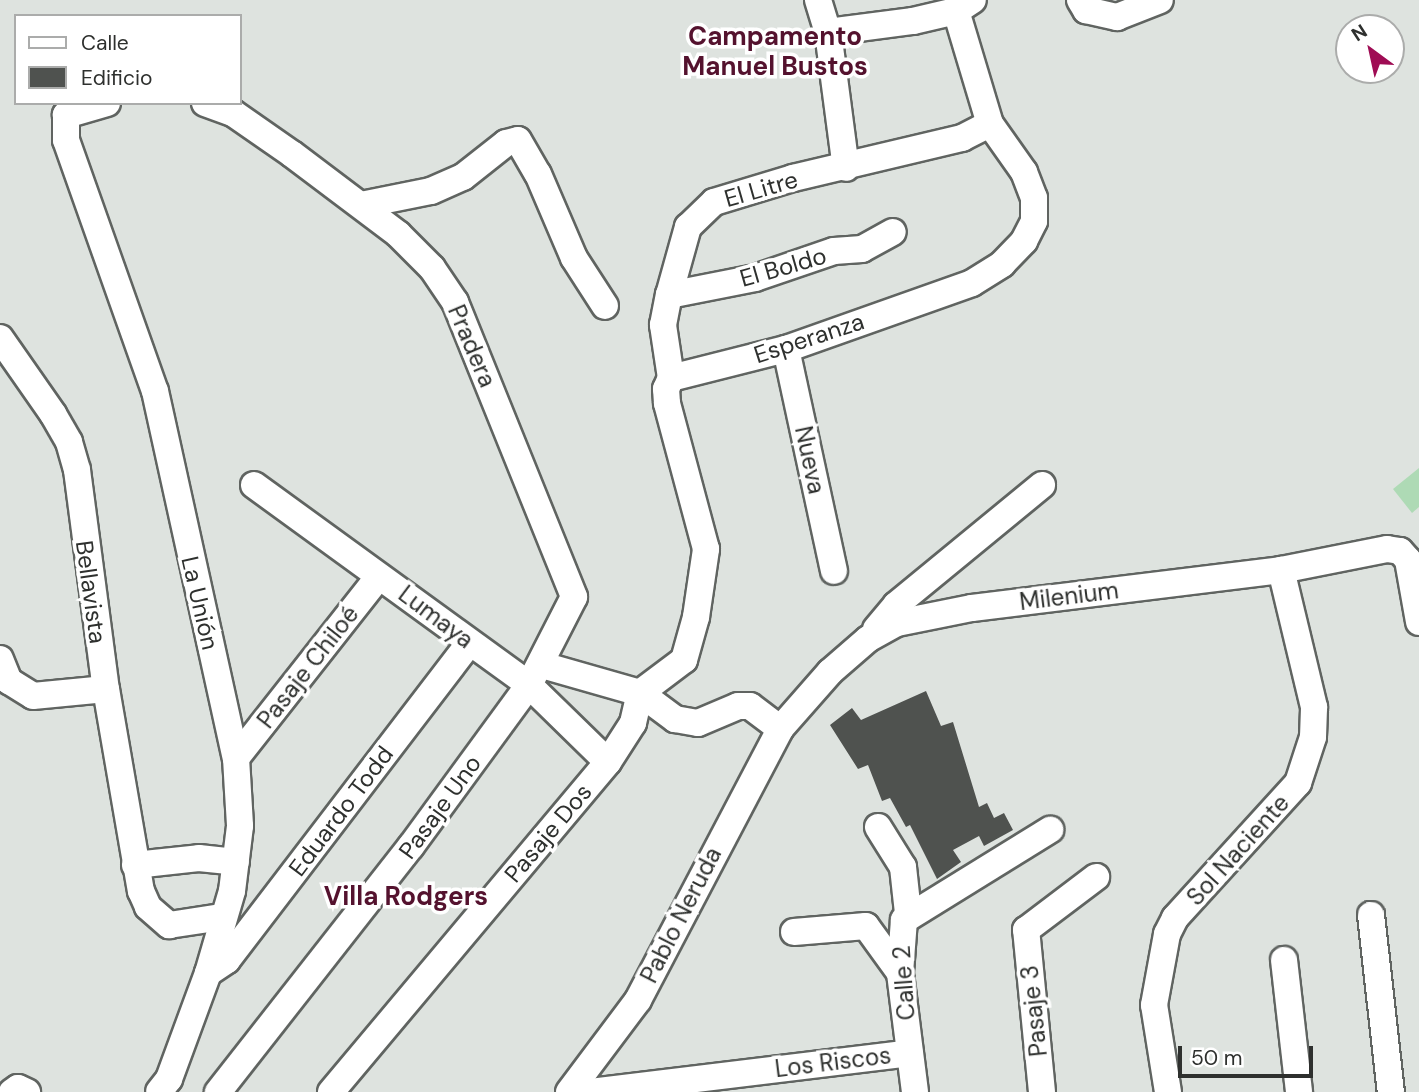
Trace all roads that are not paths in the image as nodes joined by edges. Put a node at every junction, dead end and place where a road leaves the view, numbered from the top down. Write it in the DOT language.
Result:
graph roads {
  1 [pos="818,0"];
  2 [pos="1080,0"];
  3 [pos="1160,0"];
  4 [pos="965,5"];
  5 [pos="828,33"];
  6 [pos="100,105"];
  7 [pos="211,105"];
  8 [pos="990,124"];
  9 [pos="846,168"];
  10 [pos="361,205"];
  11 [pos="893,232"];
  12 [pos="669,295"];
  13 [pos="605,306"];
  14 [pos="0,338"];
  15 [pos="786,349"];
  16 [pos="671,378"];
  17 [pos="254,485"];
  18 [pos="1042,485"];
  19 [pos="1281,570"];
  20 [pos="834,571"];
  21 [pos="380,576"];
  22 [pos="1419,622"];
  23 [pos="868,639"];
  24 [pos="469,643"];
  25 [pos="0,659"];
  26 [pos="536,675"];
  27 [pos="106,689"];
  28 [pos="640,693"];
  29 [pos="780,729"];
  30 [pos="236,758"];
  31 [pos="608,762"];
  32 [pos="878,827"];
  33 [pos="1050,830"];
  34 [pos="236,862"];
  35 [pos="135,865"];
  36 [pos="1097,877"];
  37 [pos="908,913"];
  38 [pos="1371,915"];
  39 [pos="222,917"];
  40 [pos="794,932"];
  41 [pos="1284,960"];
  42 [pos="208,973"];
  43 [pos="900,973"];
  44 [pos="910,1053"];
  45 [pos="159,1092"];
  46 [pos="218,1092"];
  47 [pos="331,1092"];
  48 [pos="569,1092"];
  49 [pos="589,1092"];
  50 [pos="915,1092"];
  51 [pos="1041,1092"];
  52 [pos="1168,1092"];
  53 [pos="1299,1092"];
  54 [pos="1391,1092"];
  1 -- 5 [label="street"];
  2 -- 3 [label="street"];
  4 -- 5 [label="street"];
  4 -- 8 [label="street, Esperanza"];
  5 -- 9 [label="street"];
  6 -- 30 [label="street, La Unión"];
  7 -- 10 [label="street, Pradera"];
  8 -- 9 [label="street, El Litre"];
  8 -- 15 [label="street, Esperanza"];
  9 -- 12 [label="street, El Litre"];
  10 -- 13 [label="street"];
  10 -- 26 [label="street, Pradera"];
  11 -- 12 [label="street, El Boldo"];
  12 -- 16 [label="street, El Litre"];
  14 -- 27 [label="street, Bellavista"];
  15 -- 16 [label="street, Esperanza"];
  15 -- 20 [label="street, Nueva"];
  16 -- 28 [label="street"];
  17 -- 21 [label="street, Lumaya"];
  18 -- 23 [label="street"];
  19 -- 22 [label="street, Milenium"];
  19 -- 23 [label="street, Milenium"];
  19 -- 52 [label="street, Sol Naciente"];
  21 -- 24 [label="street, Lumaya"];
  21 -- 30 [label="street, Pasaje Chiloé"];
  23 -- 29 [label="street, Milenium"];
  24 -- 26 [label="street, Lumaya"];
  24 -- 42 [label="street, Eduardo Todd"];
  25 -- 27 [label="street"];
  26 -- 28 [label="street"];
  26 -- 31 [label="street, Lumaya"];
  26 -- 46 [label="street, Pasaje Uno"];
  27 -- 35 [label="street, Bellavista"];
  28 -- 29 [label="street"];
  28 -- 31 [label="street, Pasaje Dos"];
  29 -- 48 [label="street, Pablo Neruda"];
  30 -- 34 [label="street, La Unión"];
  31 -- 47 [label="street, Pasaje Dos"];
  32 -- 37 [label="street"];
  33 -- 37 [label="street, Calle 2"];
  34 -- 35 [label="street"];
  34 -- 39 [label="street, La Unión"];
  35 -- 39 [label="street, Bellavista"];
  36 -- 51 [label="street, Pasaje 3"];
  37 -- 43 [label="street, Calle 2"];
  38 -- 54 [label="street"];
  39 -- 42 [label="street, La Unión"];
  40 -- 43 [label="street"];
  41 -- 53 [label="street"];
  42 -- 45 [label="street, La Unión"];
  43 -- 44 [label="street, Calle 2"];
  44 -- 49 [label="street, Los Riscos"];
  44 -- 50 [label="street, Calle 2"];
}
